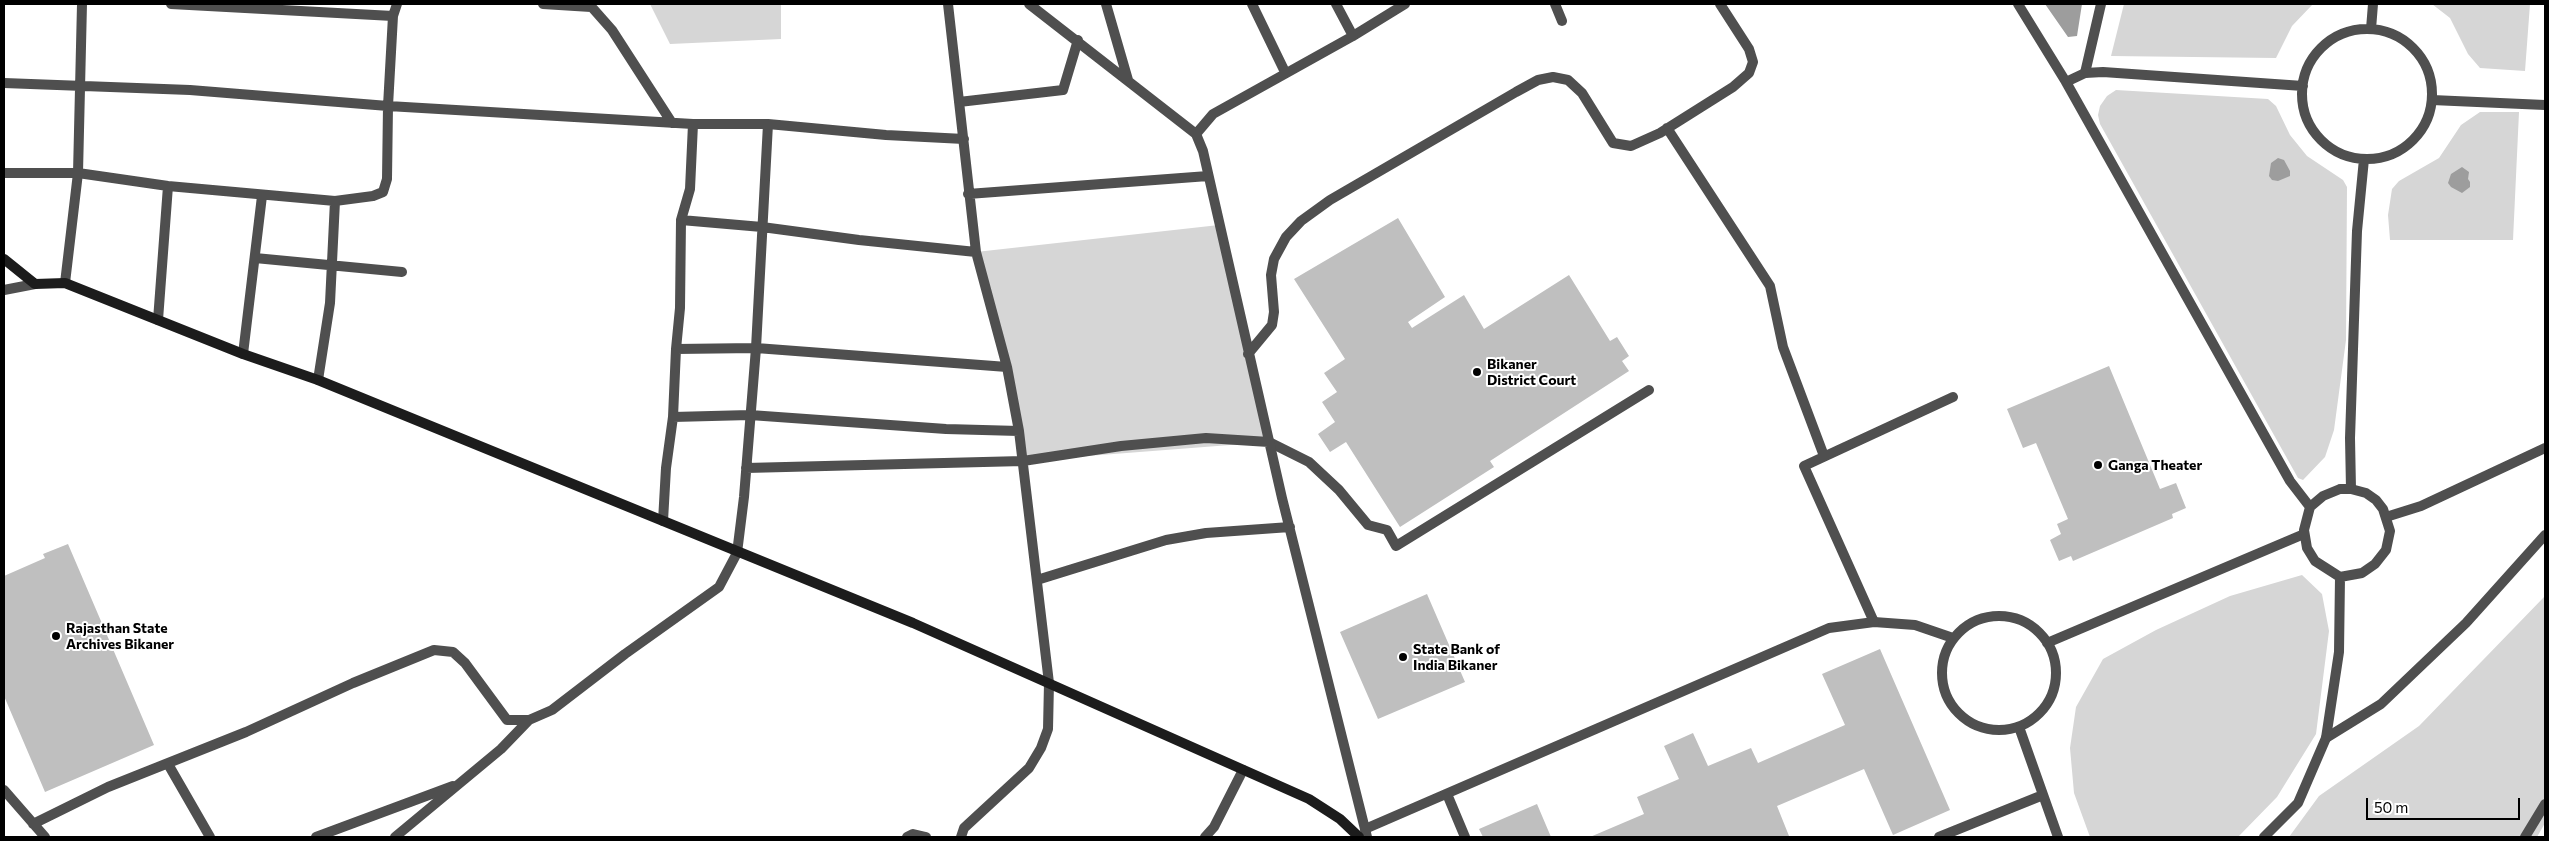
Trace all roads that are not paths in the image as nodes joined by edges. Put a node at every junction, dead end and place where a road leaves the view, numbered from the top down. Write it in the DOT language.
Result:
graph roads {
  1 [pos="82,4"];
  2 [pos="170,4"];
  3 [pos="397,4"];
  4 [pos="543,4"];
  5 [pos="948,4"];
  6 [pos="1029,4"];
  7 [pos="1106,4"];
  8 [pos="1252,4"];
  9 [pos="1336,4"];
  10 [pos="1405,4"];
  11 [pos="1555,4"];
  12 [pos="1720,4"];
  13 [pos="2018,4"];
  14 [pos="2101,4"];
  15 [pos="2373,4"];
  16 [pos="590,5"];
  17 [pos="393,16"];
  18 [pos="1562,21"];
  19 [pos="2372,29"];
  20 [pos="1353,36"];
  21 [pos="1078,40"];
  22 [pos="1285,72"];
  23 [pos="2085,73"];
  24 [pos="1128,80"];
  25 [pos="2066,82"];
  26 [pos="4,83"];
  27 [pos="80,86"];
  28 [pos="2303,86"];
  29 [pos="2432,100"];
  30 [pos="959,102"];
  31 [pos="2545,105"];
  32 [pos="388,106"];
  33 [pos="672,122"];
  34 [pos="693,124"];
  35 [pos="768,124"];
  36 [pos="1667,128"];
  37 [pos="1196,134"];
  38 [pos="964,139"];
  39 [pos="2364,159"];
  40 [pos="4,173"];
  41 [pos="78,173"];
  42 [pos="1208,176"];
  43 [pos="168,186"];
  44 [pos="968,194"];
  45 [pos="262,196"];
  46 [pos="335,201"];
  47 [pos="680,220"];
  48 [pos="762,226"];
  49 [pos="976,252"];
  50 [pos="255,258"];
  51 [pos="4,259"];
  52 [pos="332,265"];
  53 [pos="402,272"];
  54 [pos="66,283"];
  55 [pos="35,284"];
  56 [pos="4,290"];
  57 [pos="158,320"];
  58 [pos="756,348"];
  59 [pos="676,349"];
  60 [pos="243,354"];
  61 [pos="1248,354"];
  62 [pos="1007,367"];
  63 [pos="318,380"];
  64 [pos="1649,390"];
  65 [pos="1953,398"];
  66 [pos="750,415"];
  67 [pos="673,417"];
  68 [pos="1019,431"];
  69 [pos="1269,442"];
  70 [pos="2545,448"];
  71 [pos="1824,456"];
  72 [pos="1023,461"];
  73 [pos="746,468"];
  74 [pos="2351,489"];
  75 [pos="2310,507"];
  76 [pos="2386,517"];
  77 [pos="663,521"];
  78 [pos="1290,527"];
  79 [pos="2304,534"];
  80 [pos="2545,535"];
  81 [pos="737,553"];
  82 [pos="2340,577"];
  83 [pos="1037,580"];
  84 [pos="1874,622"];
  85 [pos="1953,638"];
  86 [pos="2047,642"];
  87 [pos="1049,683"];
  88 [pos="529,720"];
  89 [pos="2019,726"];
  90 [pos="2326,738"];
  91 [pos="168,764"];
  92 [pos="1243,770"];
  93 [pos="460,783"];
  94 [pos="4,790"];
  95 [pos="1446,794"];
  96 [pos="2043,795"];
  97 [pos="8,803"];
  98 [pos="2545,804"];
  99 [pos="33,824"];
  100 [pos="1363,834"];
  101 [pos="45,837"];
  102 [pos="210,837"];
  103 [pos="316,837"];
  104 [pos="395,837"];
  105 [pos="907,837"];
  106 [pos="926,837"];
  107 [pos="960,837"];
  108 [pos="1205,837"];
  109 [pos="1465,837"];
  110 [pos="1939,837"];
  111 [pos="2058,837"];
  112 [pos="2264,837"];
  113 [pos="2525,837"];
  1 -- 27 [label="street"];
  2 -- 17 [label="street"];
  3 -- 17 [label="street"];
  4 -- 16 [label="street"];
  5 -- 30 [label="street"];
  6 -- 21 [label="street"];
  7 -- 24 [label="street"];
  8 -- 22 [label="street"];
  9 -- 20 [label="street"];
  10 -- 20 [label="street"];
  11 -- 18 [label="street"];
  12 -- 36 [label="street"];
  13 -- 25 [label="street"];
  14 -- 23 [label="street"];
  15 -- 19 [label="street"];
  16 -- 33 [label="street"];
  17 -- 32 [label="street"];
  19 -- 28 [label="street"];
  19 -- 29 [label="street"];
  20 -- 22 [label="street"];
  21 -- 24 [label="street"];
  21 -- 30 [label="street"];
  22 -- 37 [label="street"];
  23 -- 25 [label="street"];
  23 -- 28 [label="street"];
  24 -- 37 [label="street"];
  25 -- 75 [label="street"];
  26 -- 27 [label="street"];
  27 -- 32 [label="street"];
  27 -- 41 [label="street"];
  28 -- 39 [label="street"];
  29 -- 31 [label="street"];
  29 -- 39 [label="street"];
  30 -- 38 [label="street"];
  32 -- 33 [label="street"];
  32 -- 46 [label="street"];
  33 -- 34 [label="street"];
  34 -- 35 [label="street"];
  34 -- 47 [label="street"];
  35 -- 38 [label="street"];
  35 -- 48 [label="street"];
  36 -- 61 [label="street"];
  36 -- 71 [label="street"];
  37 -- 42 [label="street"];
  38 -- 44 [label="street"];
  39 -- 74 [label="street"];
  40 -- 41 [label="street"];
  41 -- 43 [label="street"];
  41 -- 54 [label="street"];
  42 -- 44 [label="street"];
  42 -- 61 [label="street"];
  43 -- 45 [label="street"];
  43 -- 57 [label="street"];
  44 -- 49 [label="street"];
  45 -- 46 [label="street"];
  45 -- 50 [label="street"];
  46 -- 52 [label="street"];
  47 -- 48 [label="street"];
  47 -- 59 [label="street"];
  48 -- 49 [label="street"];
  48 -- 58 [label="street"];
  49 -- 62 [label="street"];
  50 -- 52 [label="street"];
  50 -- 60 [label="street"];
  51 -- 55 [label="street"];
  52 -- 53 [label="street"];
  52 -- 63 [label="street"];
  54 -- 55 [label="street"];
  54 -- 57 [label="street"];
  55 -- 56 [label="street"];
  57 -- 60 [label="street"];
  58 -- 59 [label="street"];
  58 -- 62 [label="street"];
  58 -- 66 [label="street"];
  59 -- 67 [label="street"];
  60 -- 63 [label="street"];
  61 -- 69 [label="street"];
  62 -- 68 [label="street"];
  63 -- 77 [label="street"];
  64 -- 69 [label="street"];
  65 -- 71 [label="street"];
  66 -- 67 [label="street"];
  66 -- 68 [label="street"];
  66 -- 73 [label="street"];
  67 -- 77 [label="street"];
  68 -- 72 [label="street"];
  69 -- 72 [label="street"];
  69 -- 78 [label="street"];
  70 -- 76 [label="street"];
  71 -- 84 [label="street"];
  72 -- 73 [label="street"];
  72 -- 83 [label="street"];
  73 -- 81 [label="street"];
  74 -- 75 [label="street"];
  74 -- 76 [label="street"];
  75 -- 79 [label="street"];
  76 -- 82 [label="street"];
  77 -- 81 [label="street"];
  78 -- 83 [label="street"];
  78 -- 100 [label="street"];
  79 -- 82 [label="street"];
  79 -- 86 [label="street"];
  80 -- 90 [label="street"];
  81 -- 87 [label="street"];
  81 -- 88 [label="street"];
  82 -- 90 [label="street"];
  83 -- 87 [label="street"];
  84 -- 85 [label="street"];
  84 -- 95 [label="street"];
  85 -- 86 [label="street"];
  85 -- 89 [label="street"];
  86 -- 89 [label="street"];
  87 -- 92 [label="street"];
  87 -- 107 [label="street"];
  88 -- 91 [label="street"];
  88 -- 93 [label="street"];
  89 -- 96 [label="street"];
  90 -- 112 [label="street"];
  91 -- 99 [label="street"];
  91 -- 102 [label="street"];
  92 -- 100 [label="street"];
  92 -- 108 [label="street"];
  93 -- 103 [label="street"];
  93 -- 104 [label="street"];
  94 -- 97 [label="street"];
  95 -- 100 [label="street"];
  95 -- 109 [label="street"];
  96 -- 110 [label="street"];
  96 -- 111 [label="street"];
  97 -- 99 [label="street"];
  98 -- 113 [label="street"];
  99 -- 101 [label="street"];
  105 -- 106 [label="street"];
}
